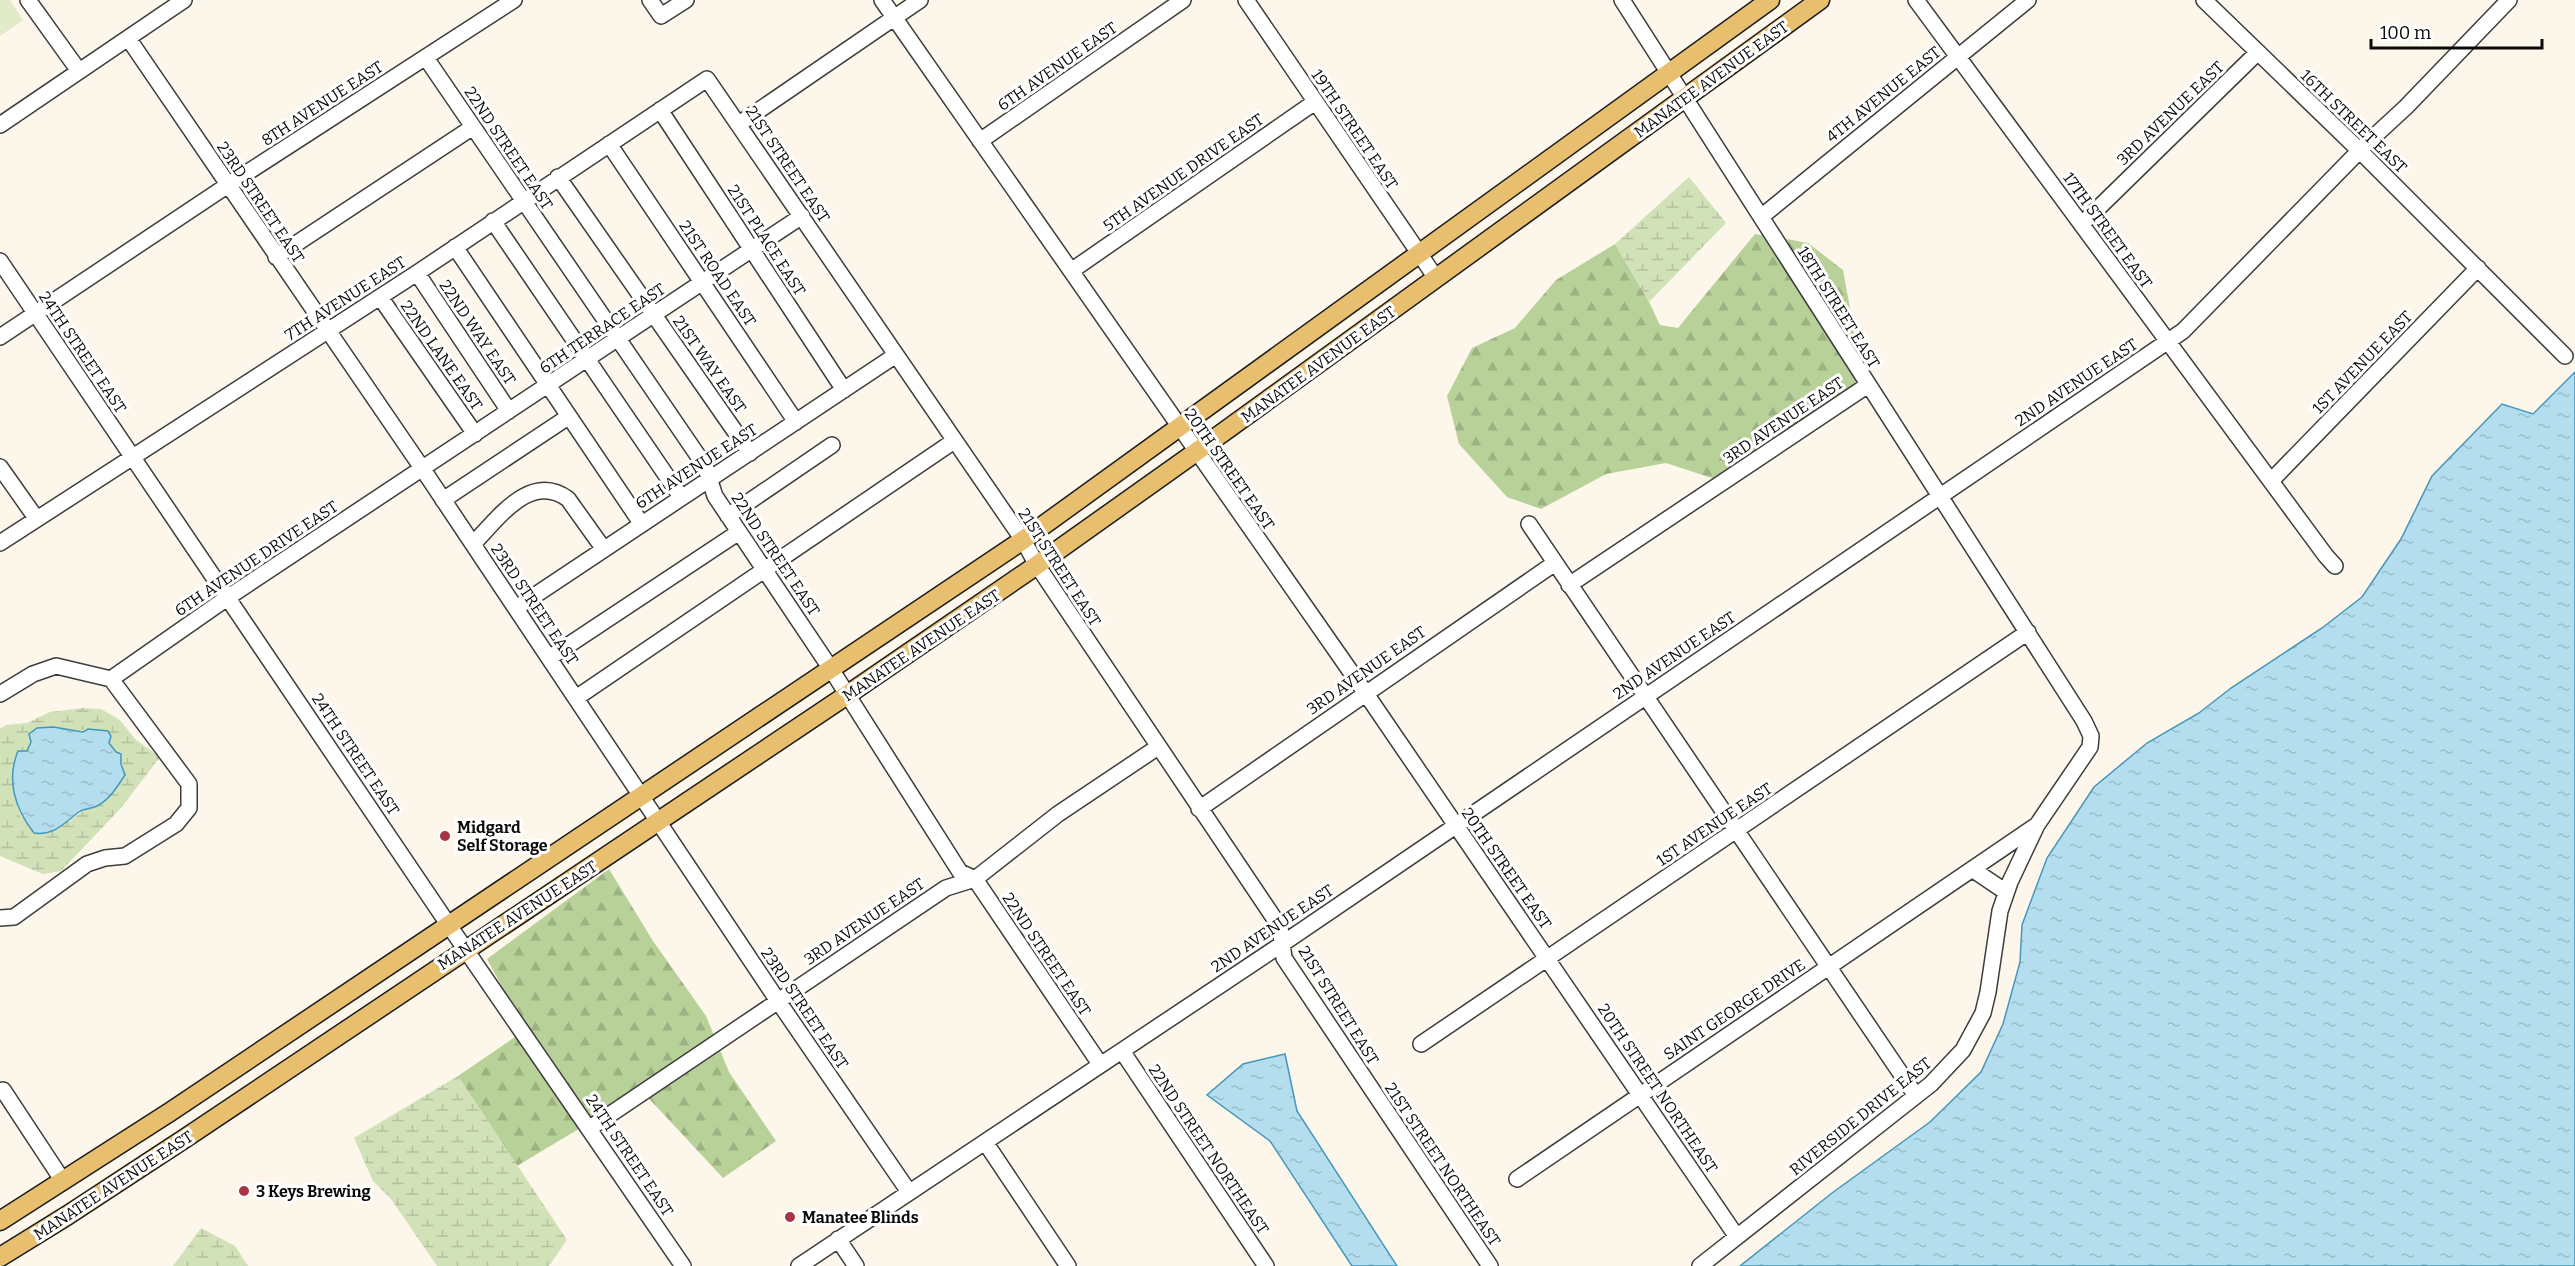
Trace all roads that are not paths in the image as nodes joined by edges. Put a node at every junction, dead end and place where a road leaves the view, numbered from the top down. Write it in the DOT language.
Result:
graph roads {
  1 [pos="28,0"];
  2 [pos="184,0"];
  3 [pos="514,0"];
  4 [pos="650,0"];
  5 [pos="686,0"];
  6 [pos="882,0"];
  7 [pos="920,0"];
  8 [pos="1183,0"];
  9 [pos="1622,0"];
  10 [pos="1770,0"];
  11 [pos="1820,0"];
  12 [pos="1916,0"];
  13 [pos="2028,0"];
  14 [pos="2204,0"];
  15 [pos="2509,0"];
  16 [pos="1251,2"];
  17 [pos="894,17"];
  18 [pos="128,38"];
  19 [pos="2258,52"];
  20 [pos="1958,56"];
  21 [pos="426,58"];
  22 [pos="79,71"];
  23 [pos="1670,74"];
  24 [pos="707,79"];
  25 [pos="1684,99"];
  26 [pos="1315,102"];
  27 [pos="660,110"];
  28 [pos="739,124"];
  29 [pos="0,125"];
  30 [pos="473,127"];
  31 [pos="980,141"];
  32 [pos="609,144"];
  33 [pos="2360,151"];
  34 [pos="558,177"];
  35 [pos="228,185"];
  36 [pos="523,200"];
  37 [pos="802,216"];
  38 [pos="1761,217"];
  39 [pos="493,221"];
  40 [pos="2082,224"];
  41 [pos="454,247"];
  42 [pos="752,250"];
  43 [pos="1419,254"];
  44 [pos="276,257"];
  45 [pos="0,261"];
  46 [pos="2478,268"];
  47 [pos="1071,272"];
  48 [pos="417,273"];
  49 [pos="1436,278"];
  50 [pos="703,283"];
  51 [pos="380,297"];
  52 [pos="36,314"];
  53 [pos="654,315"];
  54 [pos="328,330"];
  55 [pos="0,337"];
  56 [pos="617,339"];
  57 [pos="2168,340"];
  58 [pos="896,355"];
  59 [pos="2565,356"];
  60 [pos="586,359"];
  61 [pos="548,385"];
  62 [pos="1868,385"];
  63 [pos="844,390"];
  64 [pos="509,411"];
  65 [pos="568,417"];
  66 [pos="796,422"];
  67 [pos="1180,428"];
  68 [pos="475,434"];
  69 [pos="954,441"];
  70 [pos="832,445"];
  71 [pos="1196,452"];
  72 [pos="750,453"];
  73 [pos="131,456"];
  74 [pos="0,466"];
  75 [pos="422,468"];
  76 [pos="709,480"];
  77 [pos="2271,481"];
  78 [pos="1941,495"];
  79 [pos="681,497"];
  80 [pos="443,500"];
  81 [pos="728,516"];
  82 [pos="36,518"];
  83 [pos="641,523"];
  84 [pos="1529,524"];
  85 [pos="739,532"];
  86 [pos="1023,540"];
  87 [pos="0,543"];
  88 [pos="473,544"];
  89 [pos="603,548"];
  90 [pos="1555,563"];
  91 [pos="1037,565"];
  92 [pos="2335,566"];
  93 [pos="765,571"];
  94 [pos="1569,585"];
  95 [pos="227,598"];
  96 [pos="516,608"];
  97 [pos="2028,632"];
  98 [pos="549,658"];
  99 [pos="831,669"];
  100 [pos="111,679"];
  101 [pos="1364,693"];
  102 [pos="0,694"];
  103 [pos="848,695"];
  104 [pos="1644,696"];
  105 [pos="576,698"];
  106 [pos="1158,747"];
  107 [pos="642,796"];
  108 [pos="1199,808"];
  109 [pos="659,822"];
  110 [pos="1455,825"];
  111 [pos="2037,825"];
  112 [pos="1736,831"];
  113 [pos="1972,869"];
  114 [pos="975,879"];
  115 [pos="2006,892"];
  116 [pos="0,918"];
  117 [pos="448,924"];
  118 [pos="1282,944"];
  119 [pos="465,949"];
  120 [pos="1548,959"];
  121 [pos="1827,968"];
  122 [pos="778,1001"];
  123 [pos="1421,1044"];
  124 [pos="1122,1051"];
  125 [pos="1100,1064"];
  126 [pos="1366,1082"];
  127 [pos="3,1090"];
  128 [pos="1640,1095"];
  129 [pos="1916,1096"];
  130 [pos="590,1128"];
  131 [pos="984,1142"];
  132 [pos="1517,1179"];
  133 [pos="63,1181"];
  134 [pos="909,1192"];
  135 [pos="0,1221"];
  136 [pos="1737,1237"];
  137 [pos="838,1239"];
  138 [pos="0,1257"];
  139 [pos="683,1266"];
  140 [pos="799,1266"];
  141 [pos="856,1266"];
  142 [pos="1068,1266"];
  143 [pos="1266,1266"];
  144 [pos="1490,1266"];
  145 [pos="1700,1266"];
  1 -- 22 [label="street"];
  2 -- 18 [label="street"];
  3 -- 21 [label="street, 8TH AVENUE EAST"];
  4 -- 5 [label="street"];
  6 -- 17 [label="street, 20TH STREET EAST"];
  7 -- 17 [label="street"];
  8 -- 31 [label="street, 6TH AVENUE EAST"];
  9 -- 23 [label="street, 18TH STREET EAST"];
  10 -- 23 [label="main road, MANATEE AVENUE EAST"];
  11 -- 25 [label="main road, MANATEE AVENUE EAST"];
  12 -- 20 [label="street, 17TH STREET EAST"];
  13 -- 20 [label="street, 4TH AVENUE EAST"];
  14 -- 19 [label="street, 16TH STREET EAST"];
  15 -- 33 [label="street, 2ND AVENUE EAST"];
  16 -- 26 [label="street, 19TH STREET EAST"];
  17 -- 28 [label="street"];
  17 -- 31 [label="street, 20TH STREET EAST"];
  18 -- 22 [label="street"];
  18 -- 35 [label="street, 23RD STREET EAST"];
  19 -- 33 [label="street, 16TH STREET EAST"];
  19 -- 40 [label="street, 3RD AVENUE EAST"];
  20 -- 38 [label="street, 4TH AVENUE EAST"];
  20 -- 40 [label="street, 17TH STREET EAST"];
  21 -- 30 [label="street, 22ND STREET EAST"];
  21 -- 35 [label="street, 8TH AVENUE EAST"];
  22 -- 29 [label="street"];
  23 -- 25 [label="street, 18TH STREET EAST"];
  23 -- 43 [label="main road, MANATEE AVENUE EAST"];
  24 -- 27 [label="street, 7TH AVENUE EAST"];
  24 -- 28 [label="street, 21ST STREET EAST"];
  25 -- 38 [label="street, 18TH STREET EAST"];
  25 -- 49 [label="main road, MANATEE AVENUE EAST"];
  26 -- 43 [label="street, 19TH STREET EAST"];
  26 -- 47 [label="street, 5TH AVENUE DRIVE EAST"];
  27 -- 32 [label="street, 7TH AVENUE EAST"];
  27 -- 42 [label="street, 21ST PLACE EAST"];
  28 -- 37 [label="street, 21ST STREET EAST"];
  30 -- 36 [label="street, 22ND STREET EAST"];
  30 -- 44 [label="street"];
  31 -- 47 [label="street, 20TH STREET EAST"];
  32 -- 34 [label="street, 7TH AVENUE EAST"];
  32 -- 50 [label="street, 21ST ROAD EAST"];
  33 -- 46 [label="street, 16TH STREET EAST"];
  33 -- 57 [label="street, 2ND AVENUE EAST"];
  34 -- 36 [label="street, 7TH AVENUE EAST"];
  34 -- 53 [label="street, 21ST WAY EAST"];
  35 -- 44 [label="street, 23RD STREET EAST"];
  35 -- 52 [label="street, 8TH AVENUE EAST"];
  36 -- 39 [label="street, 7TH AVENUE EAST"];
  36 -- 56 [label="street, 22ND STREET EAST"];
  37 -- 42 [label="street, 6TH TERRACE EAST"];
  37 -- 58 [label="street, 21ST STREET EAST"];
  38 -- 62 [label="street, 18TH STREET EAST"];
  39 -- 41 [label="street, 7TH AVENUE EAST"];
  39 -- 60 [label="street"];
  40 -- 57 [label="street, 17TH STREET EAST"];
  41 -- 48 [label="street, 7TH AVENUE EAST"];
  41 -- 61 [label="street"];
  42 -- 50 [label="street, 6TH TERRACE EAST"];
  42 -- 63 [label="street, 21ST PLACE EAST"];
  43 -- 49 [label="street, 19TH STREET EAST"];
  43 -- 67 [label="main road, MANATEE AVENUE EAST"];
  44 -- 54 [label="street, 23RD STREET EAST"];
  45 -- 52 [label="street, 24TH STREET EAST"];
  46 -- 59 [label="street, 16TH STREET EAST"];
  46 -- 77 [label="street, 1ST AVENUE EAST"];
  47 -- 67 [label="street, 20TH STREET EAST"];
  48 -- 51 [label="street, 7TH AVENUE EAST"];
  48 -- 64 [label="street, 22ND WAY EAST"];
  49 -- 71 [label="main road, MANATEE AVENUE EAST"];
  50 -- 53 [label="street, 6TH TERRACE EAST"];
  50 -- 66 [label="street, 21ST ROAD EAST"];
  51 -- 54 [label="street, 7TH AVENUE EAST"];
  51 -- 68 [label="street, 22ND LANE EAST"];
  52 -- 55 [label="street, 8TH AVENUE EAST"];
  52 -- 73 [label="street, 24TH STREET EAST"];
  53 -- 56 [label="street, 6TH TERRACE EAST"];
  53 -- 72 [label="street, 21ST WAY EAST"];
  54 -- 73 [label="street, 7TH AVENUE EAST"];
  54 -- 75 [label="street, 23RD STREET EAST"];
  56 -- 60 [label="street, 6TH TERRACE EAST"];
  56 -- 76 [label="street, 22ND STREET EAST"];
  57 -- 77 [label="street, 17TH STREET EAST"];
  57 -- 78 [label="street, 2ND AVENUE EAST"];
  58 -- 63 [label="street, 6TH AVENUE EAST"];
  58 -- 69 [label="street, 21ST STREET EAST"];
  60 -- 61 [label="street, 6TH TERRACE EAST"];
  60 -- 79 [label="street"];
  61 -- 64 [label="street, 6TH TERRACE EAST"];
  61 -- 65 [label="street"];
  62 -- 78 [label="street, 18TH STREET EAST"];
  62 -- 94 [label="street, 3RD AVENUE EAST"];
  63 -- 66 [label="street, 6TH AVENUE EAST"];
  64 -- 68 [label="street, 6TH TERRACE EAST"];
  65 -- 80 [label="street"];
  65 -- 83 [label="street"];
  66 -- 72 [label="street, 6TH AVENUE EAST"];
  67 -- 71 [label="street, 20TH STREET EAST"];
  67 -- 86 [label="main road, MANATEE AVENUE EAST"];
  68 -- 75 [label="street, 6TH TERRACE EAST"];
  69 -- 86 [label="street, 21ST STREET EAST"];
  69 -- 93 [label="street"];
  70 -- 81 [label="street"];
  71 -- 91 [label="main road, MANATEE AVENUE EAST"];
  71 -- 101 [label="street, 20TH STREET EAST"];
  72 -- 76 [label="street, 6TH AVENUE EAST"];
  73 -- 82 [label="street, 7TH AVENUE EAST"];
  73 -- 95 [label="street, 24TH STREET EAST"];
  74 -- 82 [label="street"];
  75 -- 80 [label="street, 23RD STREET EAST"];
  75 -- 95 [label="street, 6TH AVENUE DRIVE EAST"];
  76 -- 79 [label="street, 6TH AVENUE EAST"];
  76 -- 81 [label="street, 22ND STREET EAST"];
  77 -- 92 [label="street, 17TH STREET EAST"];
  78 -- 97 [label="street, 18TH STREET EAST"];
  78 -- 104 [label="street, 2ND AVENUE EAST"];
  79 -- 83 [label="street, 6TH AVENUE EAST"];
  80 -- 88 [label="street, 23RD STREET EAST"];
  81 -- 85 [label="street, 22ND STREET EAST"];
  82 -- 87 [label="street, 7TH AVENUE EAST"];
  83 -- 89 [label="street, 6TH AVENUE EAST"];
  84 -- 90 [label="street"];
  85 -- 93 [label="street, 22ND STREET EAST"];
  85 -- 98 [label="street"];
  86 -- 91 [label="street, 21ST STREET EAST"];
  86 -- 99 [label="main road, MANATEE AVENUE EAST"];
  88 -- 89 [label="street"];
  88 -- 96 [label="street, 23RD STREET EAST"];
  89 -- 96 [label="street, 6TH AVENUE EAST"];
  90 -- 94 [label="street"];
  90 -- 101 [label="street, 3RD AVENUE EAST"];
  91 -- 103 [label="main road, MANATEE AVENUE EAST"];
  91 -- 106 [label="street, 21ST STREET EAST"];
  93 -- 99 [label="street, 22ND STREET EAST"];
  93 -- 105 [label="street"];
  94 -- 104 [label="street"];
  95 -- 100 [label="street, 6TH AVENUE DRIVE EAST"];
  95 -- 117 [label="street, 24TH STREET EAST"];
  96 -- 98 [label="street, 23RD STREET EAST"];
  97 -- 111 [label="street, 18TH STREET EAST"];
  97 -- 112 [label="street, 1ST AVENUE EAST"];
  98 -- 105 [label="street, 23RD STREET EAST"];
  99 -- 103 [label="street, 22ND STREET EAST"];
  99 -- 107 [label="main road, MANATEE AVENUE EAST"];
  100 -- 102 [label="street"];
  100 -- 116 [label="street"];
  101 -- 108 [label="street, 3RD AVENUE EAST"];
  101 -- 110 [label="street, 20TH STREET EAST"];
  103 -- 109 [label="main road, MANATEE AVENUE EAST"];
  103 -- 114 [label="street, 22ND STREET EAST"];
  104 -- 110 [label="street, 2ND AVENUE EAST"];
  104 -- 112 [label="street"];
  105 -- 107 [label="street, 23RD STREET EAST"];
  106 -- 108 [label="street, 21ST STREET EAST"];
  106 -- 114 [label="street, 3RD AVENUE EAST"];
  107 -- 109 [label="street, 23RD STREET EAST"];
  107 -- 117 [label="main road, MANATEE AVENUE EAST"];
  108 -- 118 [label="street, 21ST STREET EAST"];
  109 -- 119 [label="main road, MANATEE AVENUE EAST"];
  109 -- 122 [label="street, 23RD STREET EAST"];
  110 -- 118 [label="street, 2ND AVENUE EAST"];
  110 -- 120 [label="street, 20TH STREET EAST"];
  111 -- 113 [label="street, SAINT GEORGE DRIVE"];
  111 -- 115 [label="street, RIVERSIDE DRIVE EAST"];
  112 -- 120 [label="street, 1ST AVENUE EAST"];
  112 -- 121 [label="street"];
  113 -- 115 [label="street"];
  113 -- 121 [label="street, SAINT GEORGE DRIVE"];
  114 -- 122 [label="street, 3RD AVENUE EAST"];
  114 -- 125 [label="street, 22ND STREET EAST"];
  115 -- 129 [label="street, RIVERSIDE DRIVE EAST"];
  117 -- 119 [label="street, 24TH STREET EAST"];
  117 -- 133 [label="main road, MANATEE AVENUE EAST"];
  118 -- 124 [label="street, 2ND AVENUE EAST"];
  118 -- 126 [label="street, 21ST STREET EAST"];
  119 -- 130 [label="street, 24TH STREET EAST"];
  119 -- 138 [label="main road, MANATEE AVENUE EAST"];
  120 -- 123 [label="street, 1ST AVENUE EAST"];
  120 -- 128 [label="street, 20TH STREET NORTHEAST"];
  121 -- 128 [label="street, SAINT GEORGE DRIVE"];
  121 -- 129 [label="street"];
  122 -- 130 [label="street, 3RD AVENUE EAST"];
  122 -- 134 [label="street, 23RD STREET EAST"];
  124 -- 125 [label="street, 2ND AVENUE EAST"];
  124 -- 143 [label="street, 22ND STREET NORTHEAST"];
  125 -- 131 [label="street, 2ND AVENUE EAST"];
  126 -- 144 [label="street, 21ST STREET NORTHEAST"];
  127 -- 133 [label="street"];
  128 -- 132 [label="street, SAINT GEORGE DRIVE"];
  128 -- 136 [label="street, 20TH STREET NORTHEAST"];
  129 -- 136 [label="street, RIVERSIDE DRIVE EAST"];
  130 -- 139 [label="street, 24TH STREET EAST"];
  131 -- 134 [label="street, 2ND AVENUE EAST"];
  131 -- 142 [label="street"];
  133 -- 135 [label="main road, MANATEE AVENUE EAST"];
  134 -- 137 [label="street, 2ND AVENUE EAST"];
  136 -- 145 [label="street, RIVERSIDE DRIVE EAST"];
  137 -- 140 [label="street, 2ND AVENUE EAST"];
  137 -- 141 [label="street"];
}
